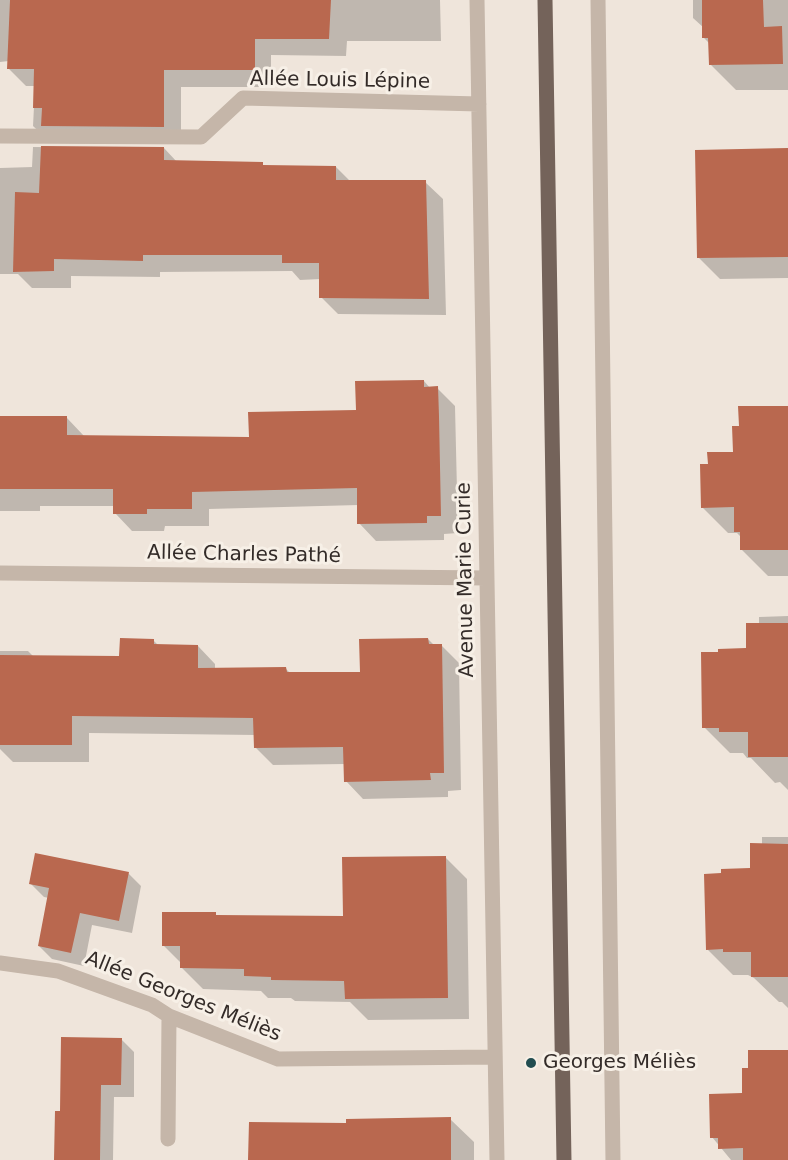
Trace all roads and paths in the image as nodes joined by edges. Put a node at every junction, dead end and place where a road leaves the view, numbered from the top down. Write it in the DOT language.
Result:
graph roads {
  1 [pos="477,0"];
  2 [pos="545,0"];
  3 [pos="598,0"];
  4 [pos="478,104"];
  5 [pos="0,136"];
  6 [pos="0,573"];
  7 [pos="487,578"];
  8 [pos="0,963"];
  9 [pos="169,1016"];
  10 [pos="495,1057"];
  11 [pos="168,1139"];
  12 [pos="497,1160"];
  13 [pos="564,1160"];
  14 [pos="613,1160"];
  1 -- 4 [label="street, Avenue Marie Curie"];
  2 -- 13 [label="main road"];
  3 -- 14 [label="street"];
  4 -- 5 [label="street, Allée Louis Lépine"];
  4 -- 7 [label="street, Avenue Marie Curie"];
  6 -- 7 [label="street, Allée Charles Pathé"];
  7 -- 10 [label="street, Avenue Marie Curie"];
  8 -- 9 [label="street, Allée Georges Méliès"];
  9 -- 10 [label="street, Allée Georges Méliès"];
  9 -- 11 [label="street"];
  10 -- 12 [label="street, Avenue Marie Curie"];
}
